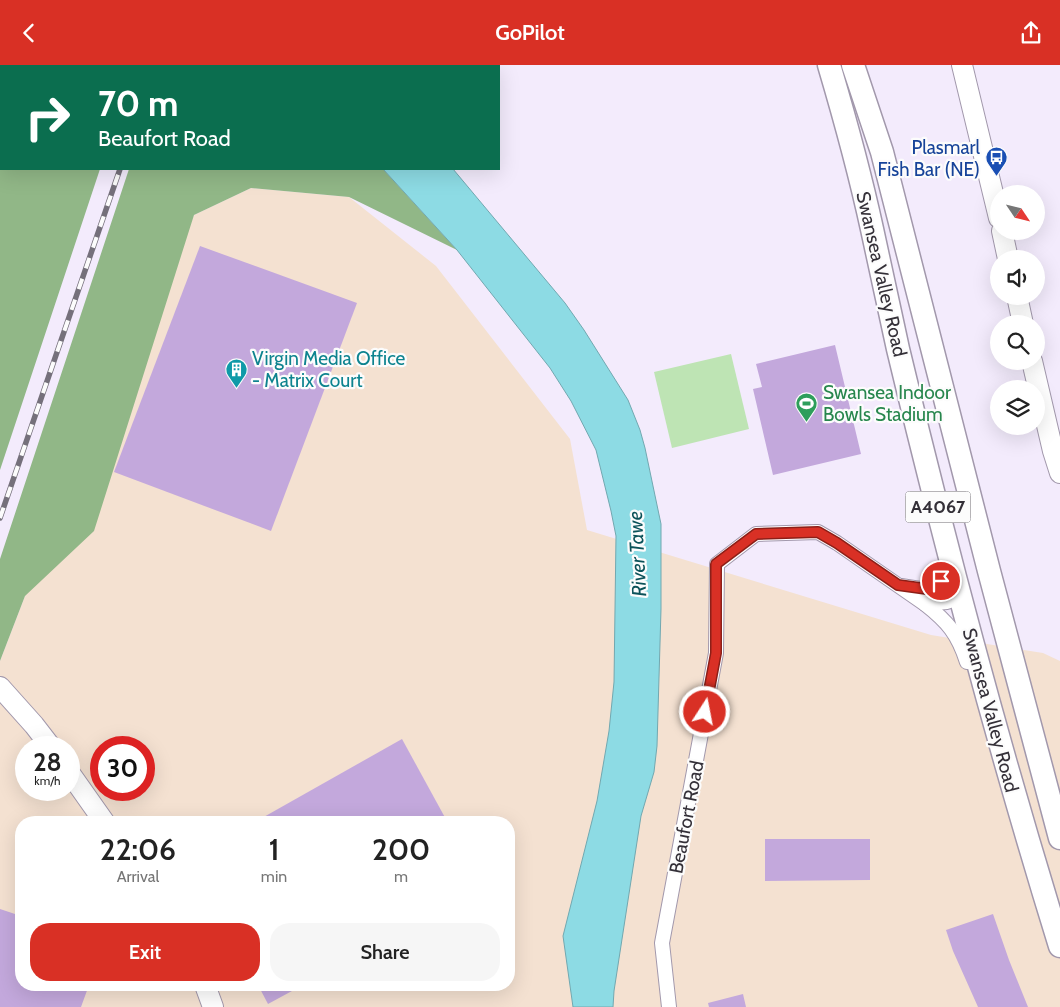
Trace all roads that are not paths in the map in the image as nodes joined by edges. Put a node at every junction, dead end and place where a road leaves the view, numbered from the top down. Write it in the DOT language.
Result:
graph roads {
  1 [pos="829,65"];
  2 [pos="853,65"];
  3 [pos="962,65"];
  4 [pos="991,185"];
  5 [pos="923,309"];
  6 [pos="1034,370"];
  7 [pos="1060,473"];
  8 [pos="953,564"];
  9 [pos="898,585"];
  10 [pos="961,597"];
  11 [pos="926,604"];
  12 [pos="0,687"];
  13 [pos="42,736"];
  14 [pos="80,788"];
  15 [pos="1015,799"];
  16 [pos="100,816"];
  17 [pos="1060,838"];
  18 [pos="1060,946"];
  19 [pos="206,991"];
  20 [pos="213,1007"];
  21 [pos="669,1007"];
  1 -- 8 [label="main road, Swansea Valley Road / A4067"];
  2 -- 5 [label="main road, Swansea Valley Road / A4067"];
  3 -- 4 [label="main road"];
  5 -- 10 [label="main road"];
  5 -- 17 [label="main road, Swansea Valley Road / A4067"];
  6 -- 7 [label="main road"];
  8 -- 9 [label="street, Beaufort Road"];
  8 -- 10 [label="main road, Swansea Valley Road / A4067"];
  9 -- 11 [label="street, Beaufort Road"];
  9 -- 21 [label="street, Beaufort Road"];
  10 -- 11 [label="street"];
  10 -- 15 [label="main road, Swansea Valley Road / A4067"];
  11 -- 15 [label="street, Beaufort Road"];
  12 -- 13 [label="main road"];
  14 -- 16 [label="main road"];
  15 -- 18 [label="main road, Swansea Valley Road / A4067"];
  19 -- 20 [label="main road"];
}
